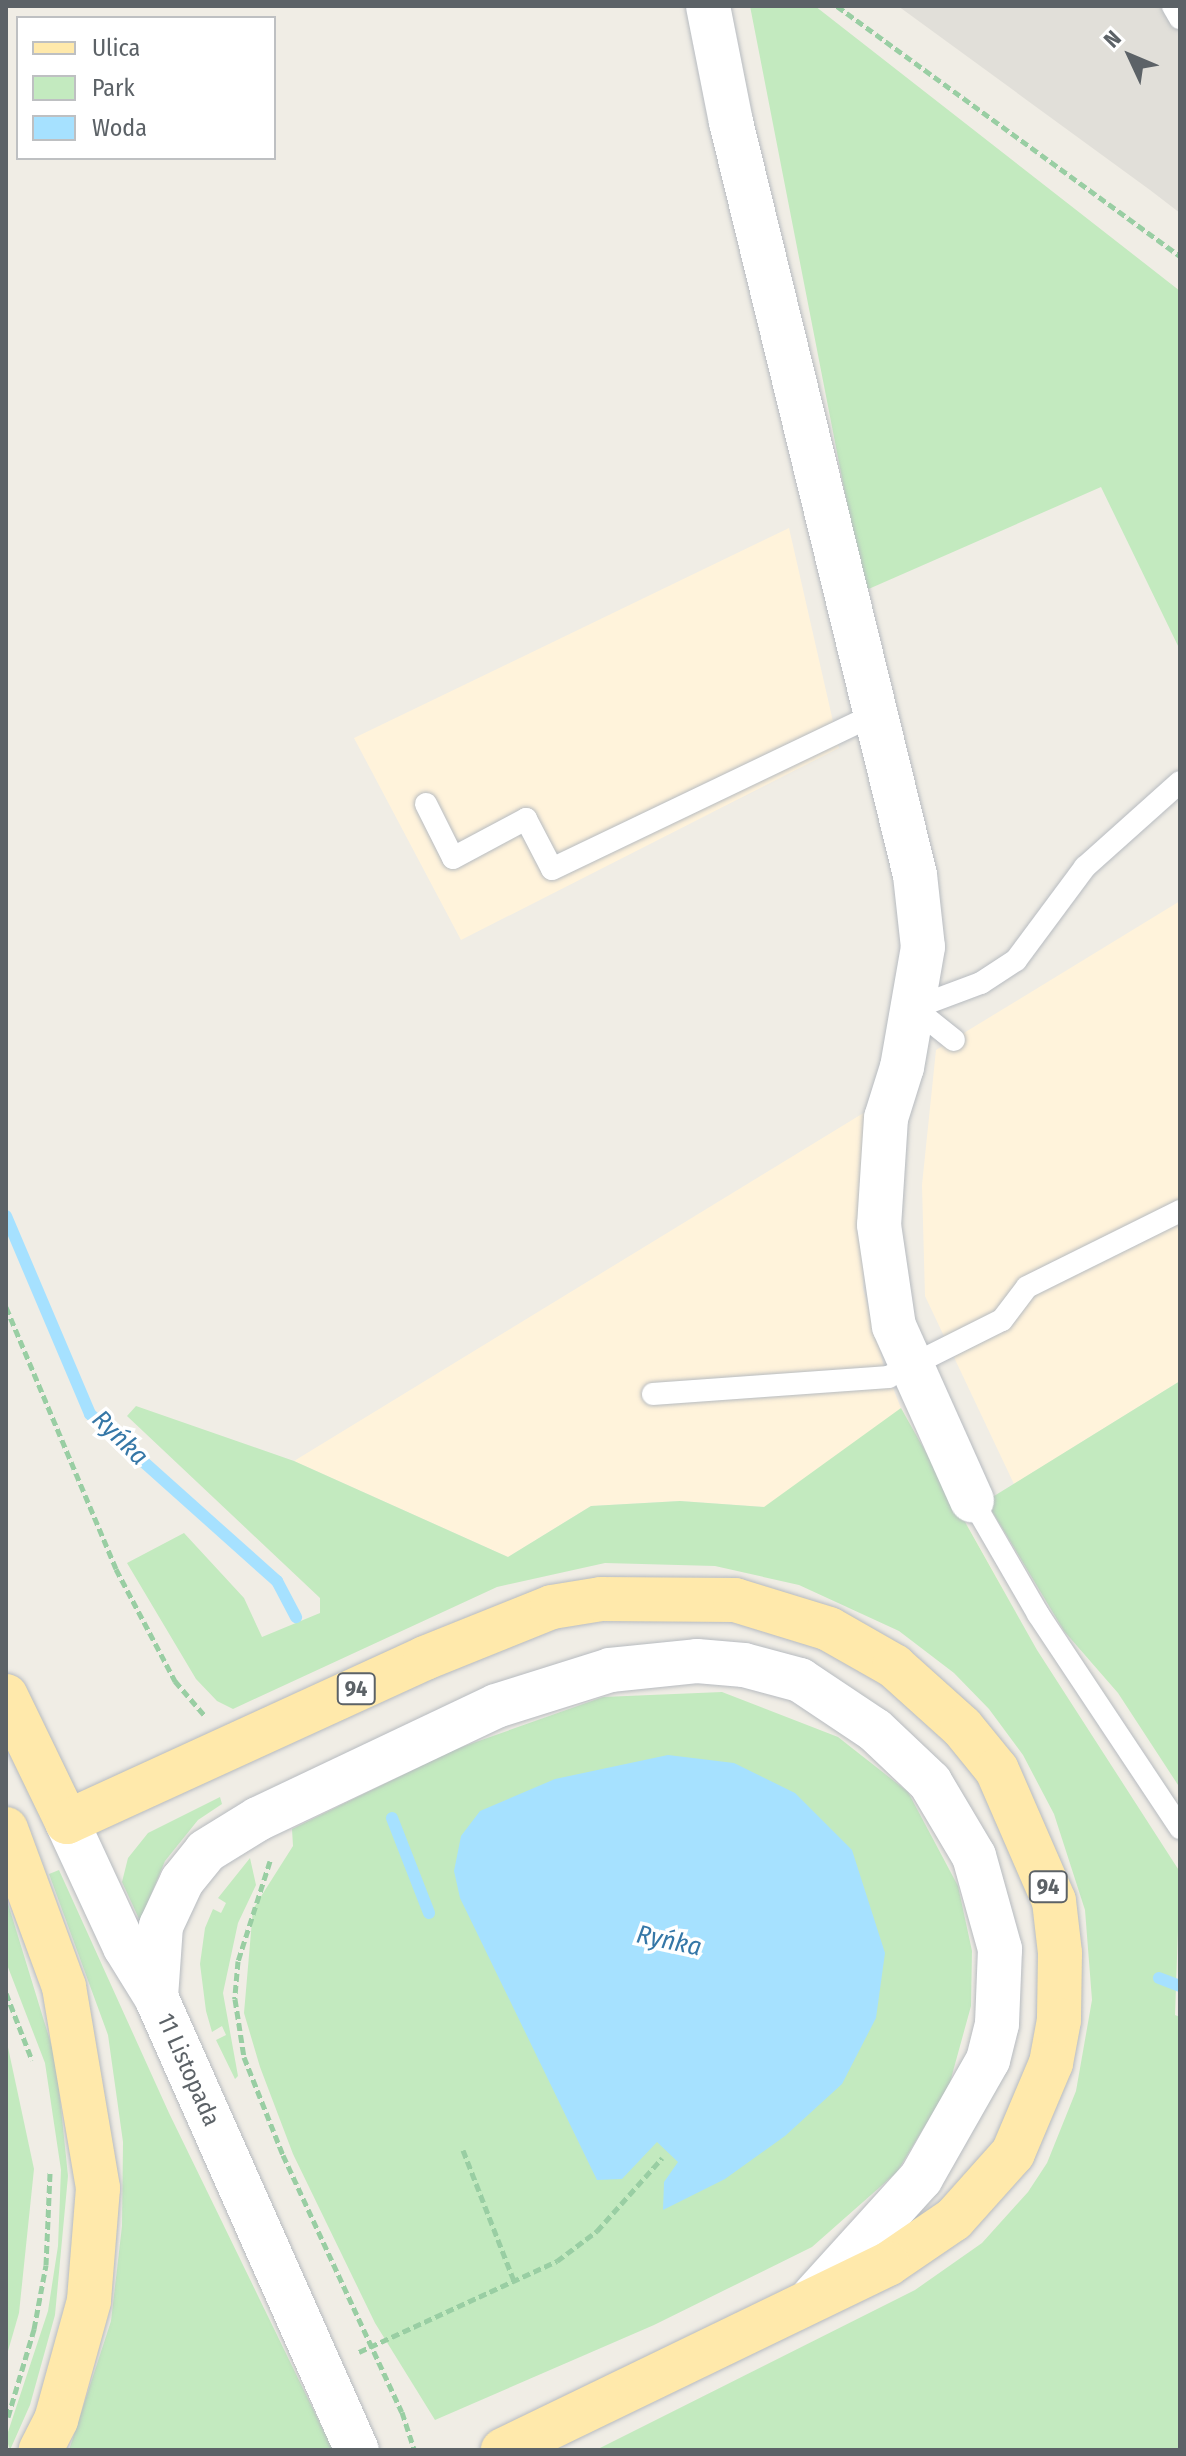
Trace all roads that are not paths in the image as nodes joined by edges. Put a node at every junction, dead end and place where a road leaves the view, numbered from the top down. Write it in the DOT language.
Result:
graph roads {
  1 [pos="708,6"];
  2 [pos="1173,6"];
  3 [pos="1180,18"];
  4 [pos="875,714"];
  5 [pos="1180,782"];
  6 [pos="426,804"];
  7 [pos="914,1008"];
  8 [pos="954,1040"];
  9 [pos="1180,1211"];
  10 [pos="910,1368"];
  11 [pos="653,1394"];
  12 [pos="972,1500"];
  13 [pos="6,1696"];
  14 [pos="67,1822"];
  15 [pos="1180,1828"];
  16 [pos="6,1829"];
  17 [pos="156,1997"];
  18 [pos="814,2296"];
  19 [pos="41,2450"];
  20 [pos="357,2450"];
  21 [pos="503,2450"];
  1 -- 4 [label="main road"];
  2 -- 3 [label="lane"];
  4 -- 6 [label="lane"];
  4 -- 7 [label="main road"];
  5 -- 7 [label="lane"];
  7 -- 8 [label="lane"];
  7 -- 10 [label="main road"];
  9 -- 10 [label="lane"];
  10 -- 11 [label="lane"];
  10 -- 12 [label="main road"];
  12 -- 15 [label="lane"];
  13 -- 14 [label="main road, 11 Listopada"];
  14 -- 17 [label="main road, 11 Listopada"];
  14 -- 18 [label="main road, 94"];
  16 -- 19 [label="main road"];
  17 -- 18 [label="main road"];
  17 -- 20 [label="main road, 11 Listopada"];
  18 -- 21 [label="main road, 94"];
}
